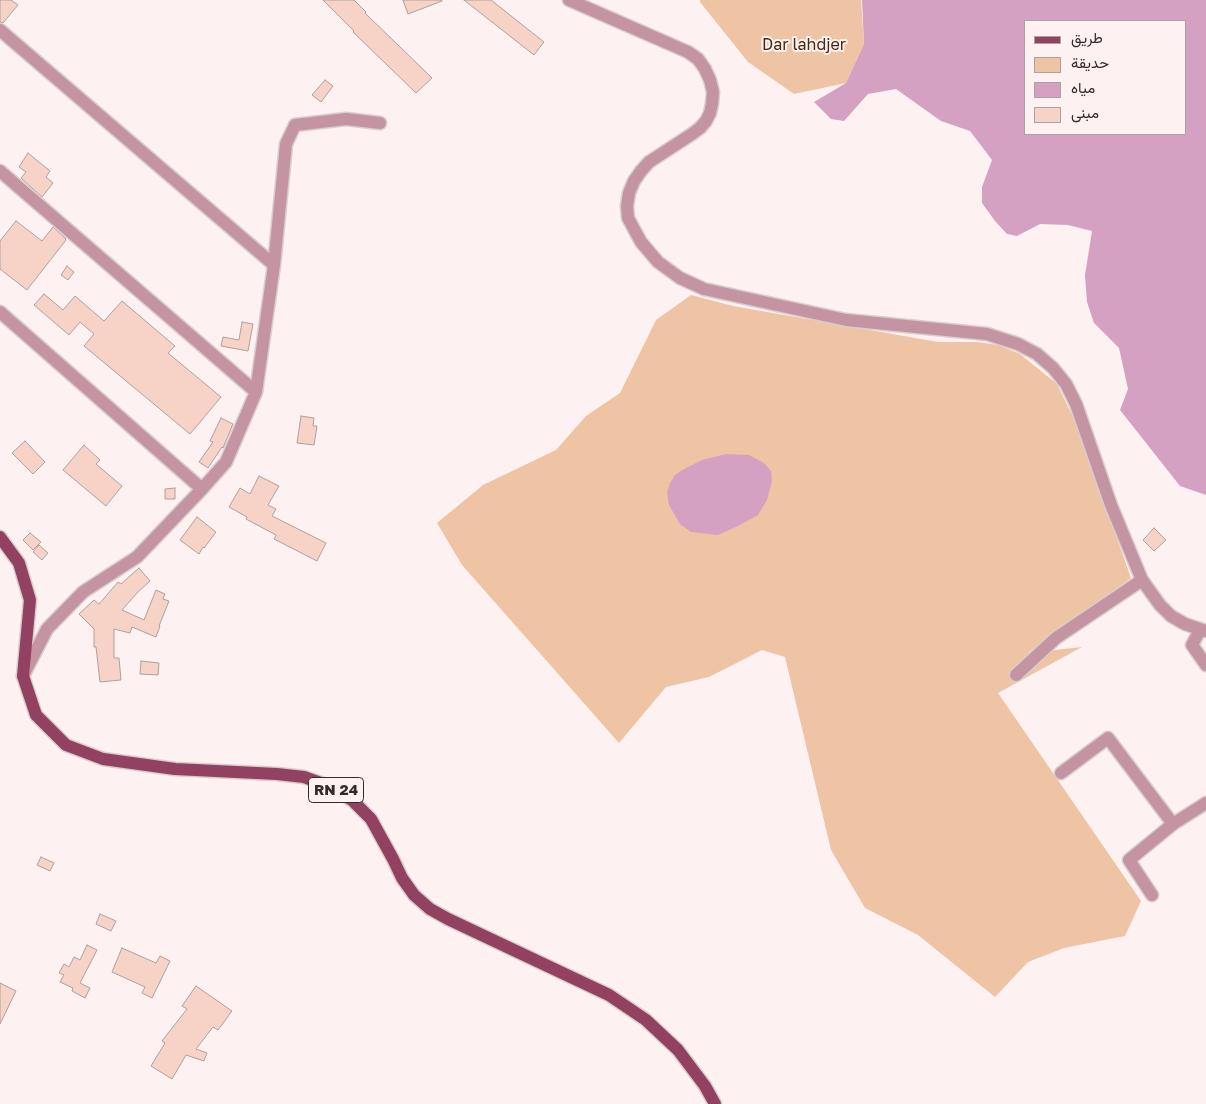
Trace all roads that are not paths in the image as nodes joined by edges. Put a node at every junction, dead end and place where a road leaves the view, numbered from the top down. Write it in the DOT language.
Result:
graph roads {
  1 [pos="569,0"];
  2 [pos="0,30"];
  3 [pos="380,123"];
  4 [pos="0,171"];
  5 [pos="274,265"];
  6 [pos="0,312"];
  7 [pos="256,392"];
  8 [pos="202,489"];
  9 [pos="0,537"];
  10 [pos="1142,580"];
  11 [pos="1203,630"];
  12 [pos="1206,665"];
  13 [pos="1016,675"];
  14 [pos="23,676"];
  15 [pos="1061,773"];
  16 [pos="1206,803"];
  17 [pos="1174,824"];
  18 [pos="1152,895"];
  19 [pos="715,1104"];
  1 -- 10 [label="street"];
  2 -- 5 [label="street"];
  3 -- 5 [label="street"];
  4 -- 7 [label="street"];
  5 -- 7 [label="street"];
  6 -- 8 [label="street"];
  7 -- 8 [label="street"];
  8 -- 14 [label="street"];
  9 -- 14 [label="main road, RN 24"];
  10 -- 11 [label="street"];
  10 -- 13 [label="street"];
  11 -- 12 [label="street"];
  14 -- 19 [label="main road, RN 24"];
  15 -- 17 [label="street"];
  16 -- 17 [label="street"];
  17 -- 18 [label="street"];
}
